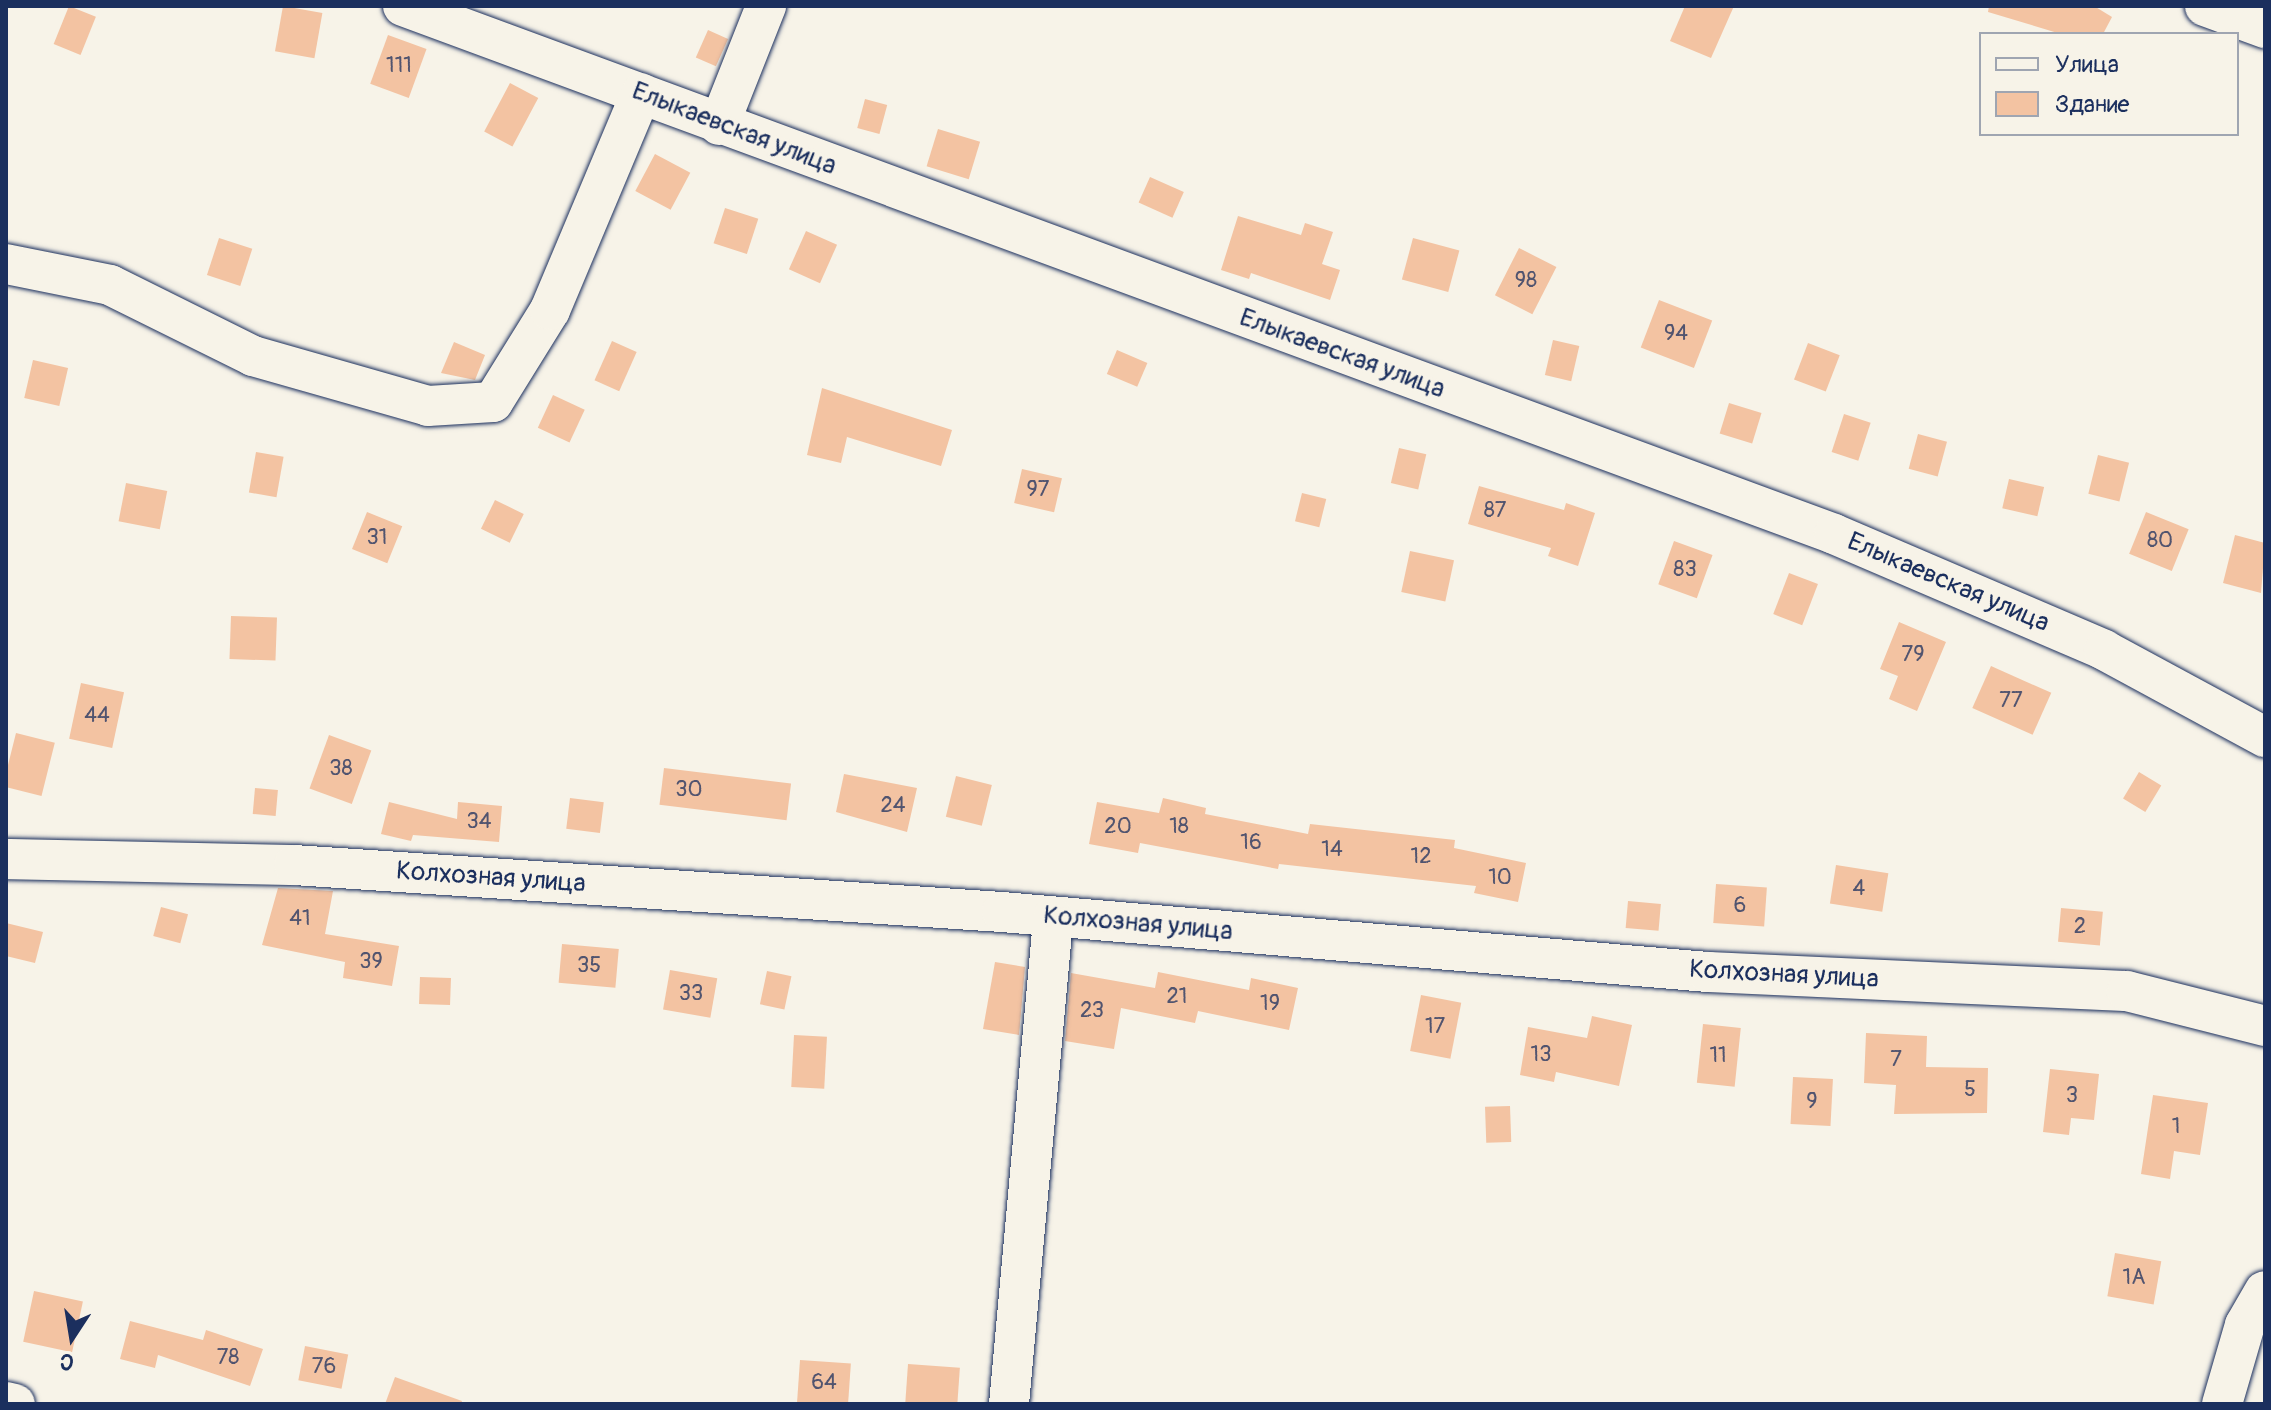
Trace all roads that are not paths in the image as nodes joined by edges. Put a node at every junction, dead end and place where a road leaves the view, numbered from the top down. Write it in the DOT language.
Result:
graph roads {
  1 [pos="403,6"];
  2 [pos="766,6"];
  3 [pos="2205,6"];
  4 [pos="2265,28"];
  5 [pos="641,93"];
  6 [pos="719,125"];
  7 [pos="6,264"];
  8 [pos="2260,720"];
  9 [pos="6,859"];
  10 [pos="1053,917"];
  11 [pos="2265,1026"];
  12 [pos="2265,1291"];
  13 [pos="6,1402"];
  14 [pos="15,1404"];
  15 [pos="1009,1404"];
  16 [pos="2222,1404"];
  1 -- 5 [label="street, Елыкаевская улица"];
  2 -- 6 [label="street"];
  3 -- 4 [label="street"];
  5 -- 6 [label="street, Елыкаевская улица"];
  5 -- 7 [label="street"];
  6 -- 8 [label="street, Елыкаевская улица"];
  9 -- 10 [label="street, Колхозная улица"];
  10 -- 11 [label="street, Колхозная улица"];
  10 -- 15 [label="street"];
  12 -- 16 [label="street"];
  13 -- 14 [label="street"];
}
